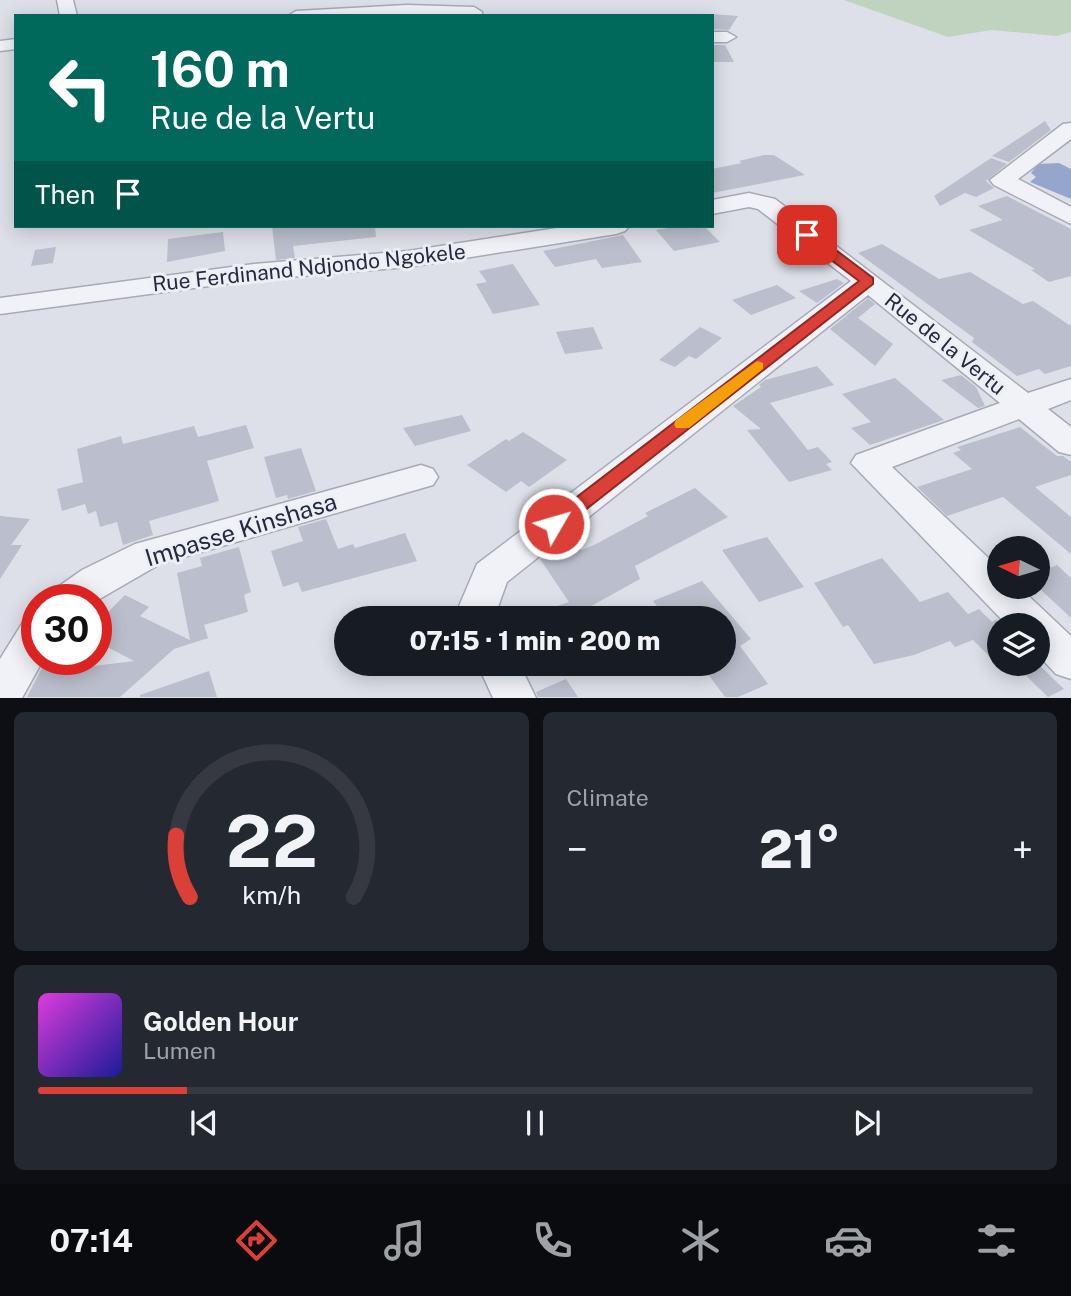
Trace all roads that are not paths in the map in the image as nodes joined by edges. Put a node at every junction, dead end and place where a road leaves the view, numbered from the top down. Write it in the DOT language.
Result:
graph roads {
  1 [pos="333,14"];
  2 [pos="474,14"];
  3 [pos="1071,130"];
  4 [pos="714,207"];
  5 [pos="1071,217"];
  6 [pos="603,228"];
  7 [pos="868,281"];
  8 [pos="0,306"];
  9 [pos="1071,389"];
  10 [pos="1021,405"];
  11 [pos="1071,444"];
  12 [pos="421,477"];
  13 [pos="91,584"];
  14 [pos="479,606"];
  15 [pos="1021,613"];
  16 [pos="1050,641"];
  17 [pos="21,660"];
  18 [pos="1071,662"];
  19 [pos="504,676"];
  20 [pos="0,696"];
  21 [pos="515,698"];
  1 -- 2 [label="street"];
  3 -- 5 [label="street"];
  4 -- 7 [label="street, Rue de la Vertu"];
  6 -- 8 [label="street, Rue Ferdinand Ndjondo Ngokele"];
  7 -- 10 [label="street, Rue de la Vertu"];
  7 -- 14 [label="street"];
  9 -- 10 [label="street"];
  10 -- 11 [label="street, Rue de la Vertu"];
  10 -- 15 [label="street"];
  12 -- 13 [label="street, Impasse Kinshasa"];
  16 -- 18 [label="street"];
  17 -- 20 [label="street"];
  19 -- 21 [label="street"];
}
